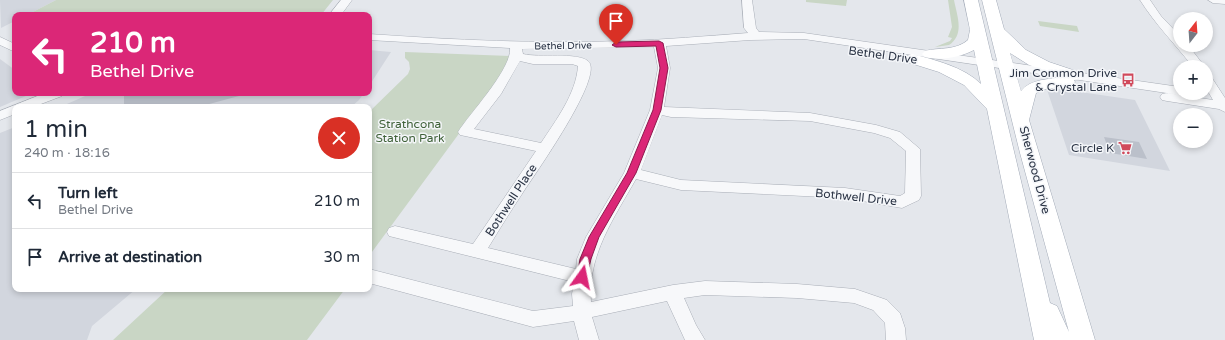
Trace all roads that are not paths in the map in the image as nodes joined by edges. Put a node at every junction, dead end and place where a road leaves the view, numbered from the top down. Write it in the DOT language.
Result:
graph roads {
  1 [pos="347,0"];
  2 [pos="747,0"];
  3 [pos="972,0"];
  4 [pos="989,0"];
  5 [pos="1145,0"];
  6 [pos="1213,0"];
  7 [pos="1225,2"];
  8 [pos="337,12"];
  9 [pos="978,29"];
  10 [pos="998,30"];
  11 [pos="1173,35"];
  12 [pos="372,37"];
  13 [pos="756,37"];
  14 [pos="0,41"];
  15 [pos="659,43"];
  16 [pos="12,47"];
  17 [pos="516,51"];
  18 [pos="1187,52"];
  19 [pos="930,54"];
  20 [pos="912,59"];
  21 [pos="1194,60"];
  22 [pos="985,66"];
  23 [pos="1007,69"];
  24 [pos="1072,79"];
  25 [pos="1213,88"];
  26 [pos="1173,90"];
  27 [pos="49,96"];
  28 [pos="1213,100"];
  29 [pos="1223,103"];
  30 [pos="29,104"];
  31 [pos="995,108"];
  32 [pos="12,110"];
  33 [pos="657,110"];
  34 [pos="0,116"];
  35 [pos="1021,120"];
  36 [pos="546,148"];
  37 [pos="632,173"];
  38 [pos="395,232"];
  39 [pos="477,252"];
  40 [pos="1032,275"];
  41 [pos="372,277"];
  42 [pos="582,277"];
  43 [pos="673,292"];
  44 [pos="582,312"];
  45 [pos="588,340"];
  46 [pos="695,340"];
  47 [pos="896,340"];
  48 [pos="1046,340"];
  49 [pos="1060,340"];
  50 [pos="1083,340"];
  1 -- 8 [label="street"];
  2 -- 13 [label="street"];
  3 -- 9 [label="main road, Sherwood Drive"];
  4 -- 10 [label="main road, Sherwood Drive"];
  5 -- 11 [label="street"];
  6 -- 7 [label="street"];
  9 -- 19 [label="main road"];
  9 -- 22 [label="main road, Sherwood Drive"];
  10 -- 23 [label="main road, Sherwood Drive"];
  10 -- 24 [label="main road"];
  12 -- 17 [label="street, Bethel Drive"];
  13 -- 15 [label="street, Bethel Drive"];
  13 -- 19 [label="street, Bethel Drive"];
  13 -- 20 [label="street, Bethel Drive"];
  14 -- 16 [label="street"];
  15 -- 17 [label="street, Bethel Drive"];
  15 -- 33 [label="street"];
  17 -- 36 [label="street, Bothwell Place"];
  17 -- 36 [label="street, Bothwell Place"];
  18 -- 21 [label="street"];
  19 -- 22 [label="street, Bethel Drive"];
  20 -- 22 [label="street, Bethel Drive"];
  20 -- 31 [label="main road"];
  22 -- 23 [label="street"];
  22 -- 31 [label="main road, Sherwood Drive"];
  23 -- 24 [label="street"];
  23 -- 35 [label="main road, Sherwood Drive"];
  24 -- 26 [label="street"];
  24 -- 29 [label="street"];
  24 -- 35 [label="main road"];
  25 -- 29 [label="street"];
  27 -- 30 [label="street"];
  28 -- 29 [label="street"];
  31 -- 40 [label="main road, Sherwood Drive"];
  32 -- 34 [label="street"];
  33 -- 37 [label="street"];
  33 -- 37 [label="street, Bothwell Drive"];
  35 -- 50 [label="main road, Sherwood Drive"];
  36 -- 39 [label="street, Bothwell Place"];
  37 -- 42 [label="street"];
  38 -- 39 [label="street, Bothwell Place"];
  39 -- 42 [label="street, Bothwell Place"];
  40 -- 48 [label="main road, Sherwood Drive"];
  40 -- 49 [label="main road"];
  41 -- 44 [label="street"];
  42 -- 44 [label="street"];
  43 -- 44 [label="street"];
  43 -- 46 [label="street"];
  43 -- 47 [label="street"];
  44 -- 45 [label="street"];
}
